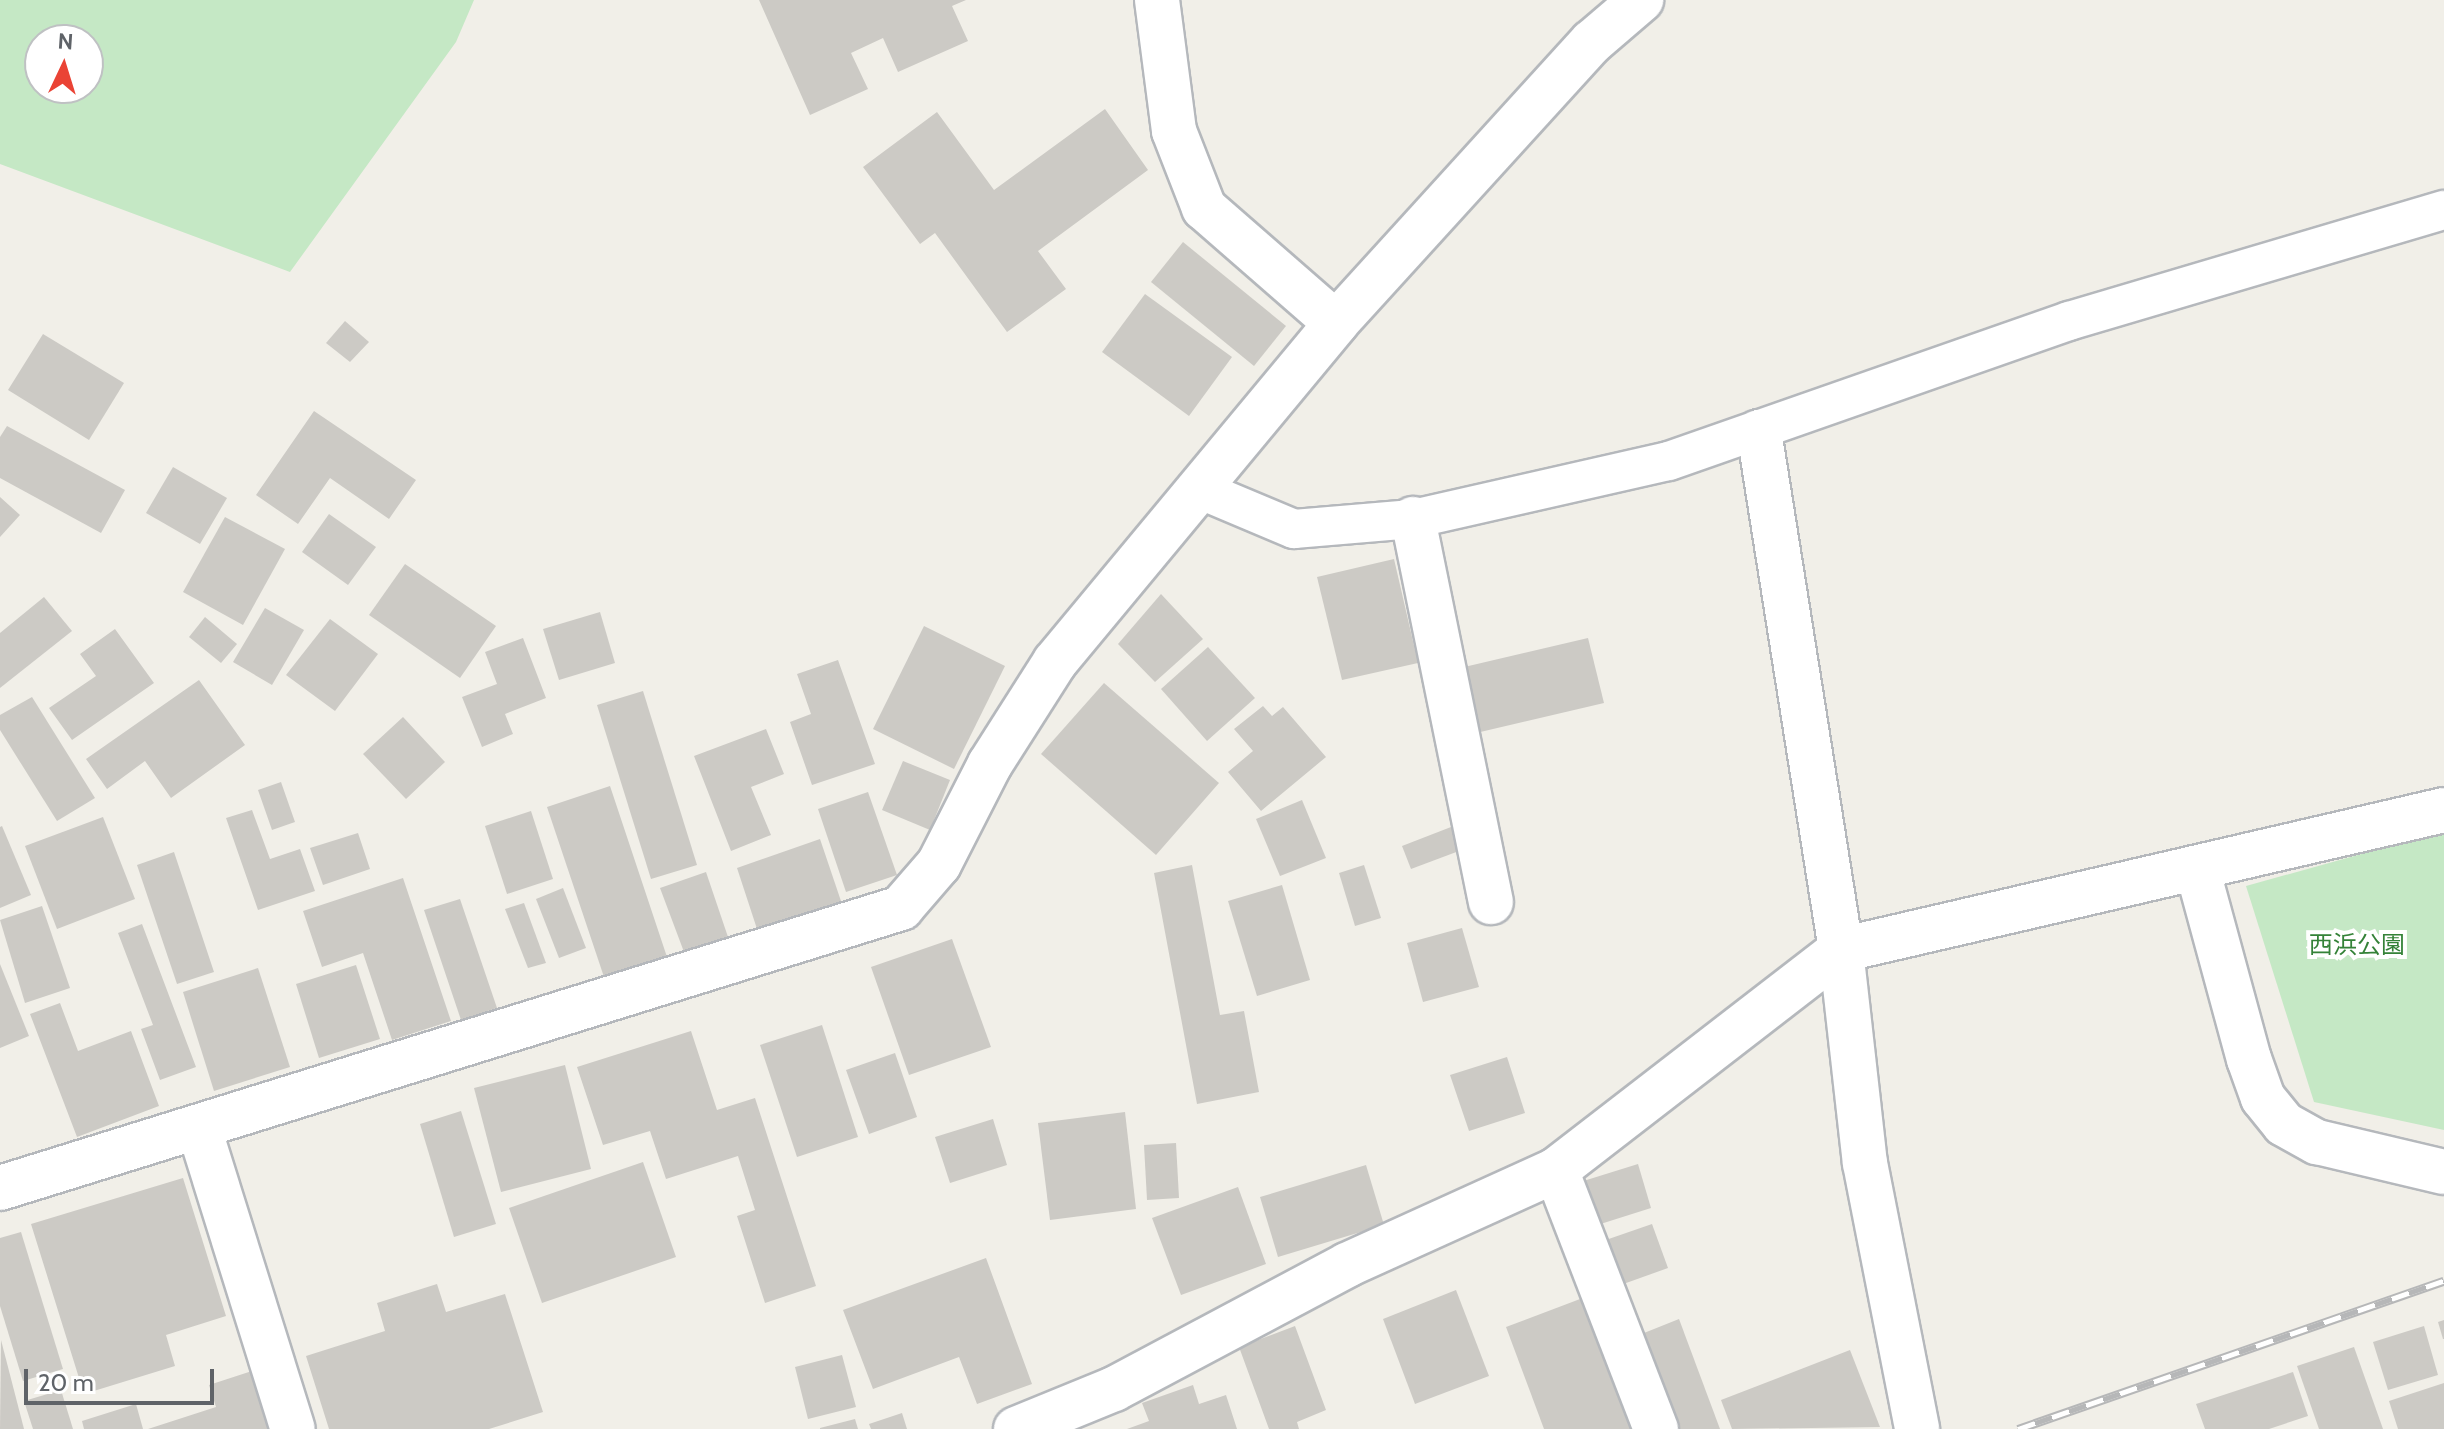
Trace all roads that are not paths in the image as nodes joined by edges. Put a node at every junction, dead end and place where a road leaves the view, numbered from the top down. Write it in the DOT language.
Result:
graph roads {
  1 [pos="1157,0"];
  2 [pos="1641,0"];
  3 [pos="2444,210"];
  4 [pos="1336,323"];
  5 [pos="1759,432"];
  6 [pos="1201,490"];
  7 [pos="1413,519"];
  8 [pos="2444,810"];
  9 [pos="2197,868"];
  10 [pos="1491,902"];
  11 [pos="1841,950"];
  12 [pos="199,1128"];
  13 [pos="1556,1170"];
  14 [pos="2444,1172"];
  15 [pos="0,1188"];
  16 [pos="1037,1424"];
  17 [pos="293,1429"];
  18 [pos="1656,1429"];
  19 [pos="1917,1429"];
  1 -- 4 [label="street"];
  2 -- 4 [label="street"];
  3 -- 5 [label="lane"];
  4 -- 6 [label="street"];
  5 -- 7 [label="lane"];
  5 -- 11 [label="street"];
  6 -- 7 [label="lane"];
  6 -- 12 [label="street"];
  7 -- 10 [label="street"];
  8 -- 9 [label="street"];
  9 -- 11 [label="street"];
  9 -- 14 [label="street"];
  11 -- 13 [label="street"];
  11 -- 19 [label="street"];
  12 -- 15 [label="street"];
  12 -- 17 [label="street"];
  13 -- 16 [label="street"];
  13 -- 18 [label="street"];
}
